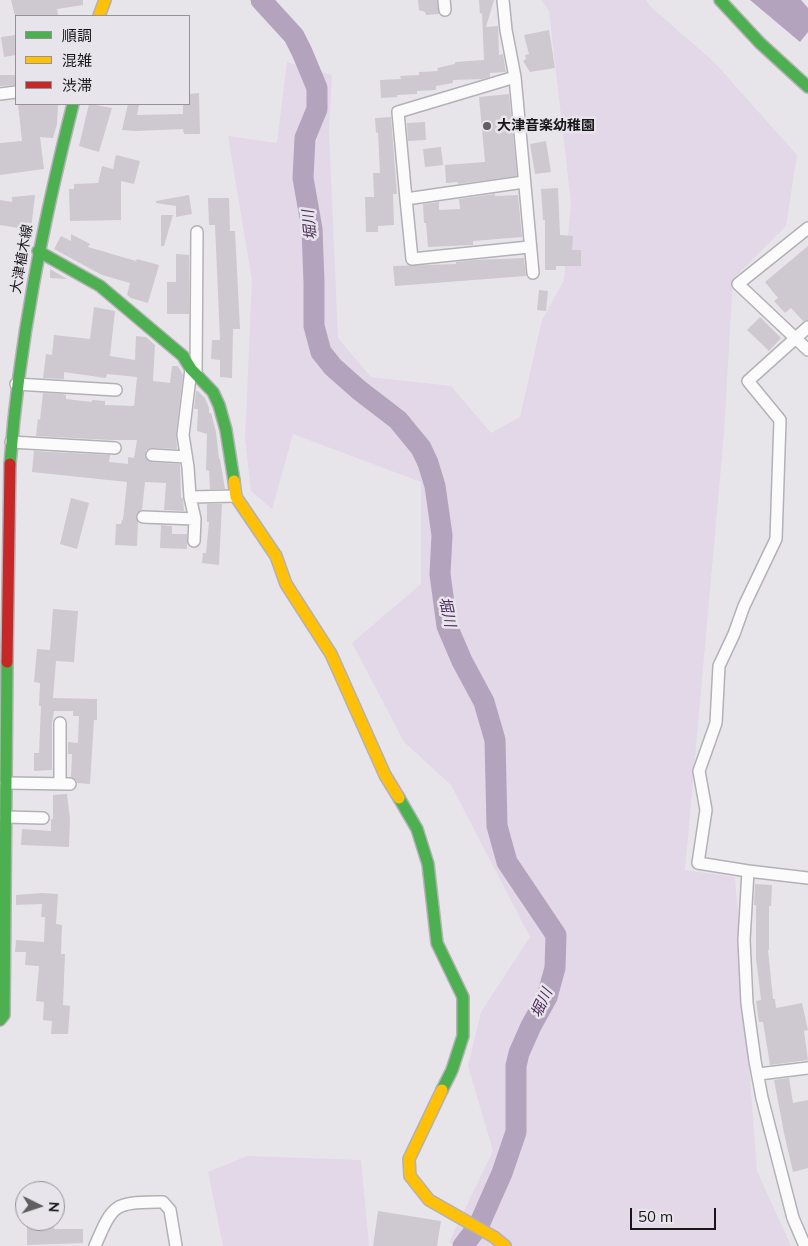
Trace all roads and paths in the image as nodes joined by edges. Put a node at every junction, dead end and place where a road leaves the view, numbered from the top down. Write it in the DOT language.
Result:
graph roads {
  1 [pos="105,0"];
  2 [pos="503,0"];
  3 [pos="720,0"];
  4 [pos="99,15"];
  5 [pos="515,77"];
  6 [pos="808,87"];
  7 [pos="15,92"];
  8 [pos="0,94"];
  9 [pos="72,105"];
  10 [pos="524,182"];
  11 [pos="406,199"];
  12 [pos="808,228"];
  13 [pos="197,232"];
  14 [pos="529,247"];
  15 [pos="38,251"];
  16 [pos="533,273"];
  17 [pos="808,327"];
  18 [pos="795,339"];
  19 [pos="808,350"];
  20 [pos="194,372"];
  21 [pos="16,384"];
  22 [pos="116,390"];
  23 [pos="11,442"];
  24 [pos="115,448"];
  25 [pos="152,455"];
  26 [pos="186,456"];
  27 [pos="5,473"];
  28 [pos="236,496"];
  29 [pos="190,497"];
  30 [pos="142,517"];
  31 [pos="195,519"];
  32 [pos="194,541"];
  33 [pos="4,618"];
  34 [pos="60,723"];
  35 [pos="6,783"];
  36 [pos="6,818"];
  37 [pos="43,818"];
  38 [pos="748,871"];
  39 [pos="808,878"];
  40 [pos="0,1020"];
  41 [pos="808,1068"];
  42 [pos="759,1074"];
  43 [pos="95,1246"];
  44 [pos="176,1246"];
  45 [pos="505,1246"];
  46 [pos="805,1246"];
  1 -- 4 [label="street"];
  2 -- 5 [label="street"];
  3 -- 6 [label="street"];
  5 -- 10 [label="street"];
  5 -- 11 [label="street"];
  7 -- 8 [label="street"];
  9 -- 15 [label="street, 大津植木線"];
  10 -- 11 [label="street"];
  10 -- 14 [label="street"];
  11 -- 14 [label="street"];
  12 -- 18 [label="street"];
  13 -- 20 [label="street"];
  14 -- 16 [label="street"];
  15 -- 20 [label="street"];
  15 -- 21 [label="street, 大津植木線"];
  17 -- 18 [label="street"];
  18 -- 19 [label="street"];
  18 -- 38 [label="street"];
  20 -- 26 [label="street"];
  20 -- 28 [label="street"];
  21 -- 22 [label="street"];
  21 -- 23 [label="street, 大津植木線"];
  23 -- 24 [label="street"];
  23 -- 27 [label="street, 大津植木線"];
  25 -- 26 [label="street"];
  26 -- 29 [label="street"];
  27 -- 33 [label="street, 大津植木線"];
  28 -- 29 [label="street"];
  28 -- 45 [label="street"];
  29 -- 31 [label="street"];
  30 -- 31 [label="street"];
  31 -- 32 [label="street"];
  33 -- 35 [label="street, 大津植木線"];
  34 -- 35 [label="street"];
  35 -- 36 [label="street, 大津植木線"];
  36 -- 37 [label="street"];
  36 -- 40 [label="street, 大津植木線"];
  38 -- 39 [label="street"];
  38 -- 42 [label="street"];
  41 -- 42 [label="street"];
  42 -- 46 [label="street"];
  43 -- 44 [label="street"];
}
